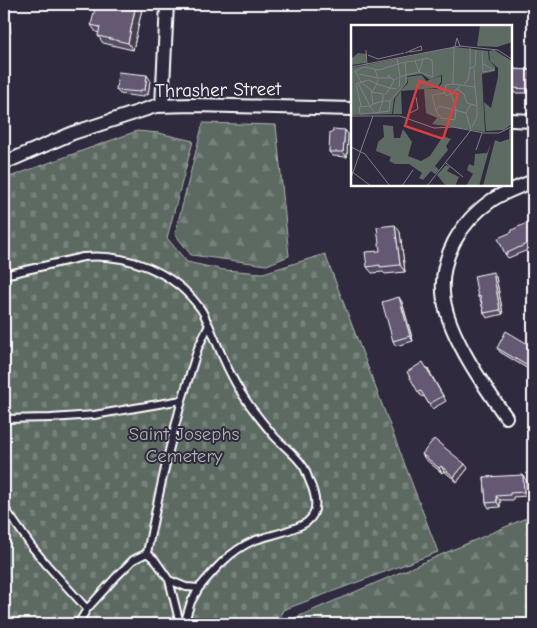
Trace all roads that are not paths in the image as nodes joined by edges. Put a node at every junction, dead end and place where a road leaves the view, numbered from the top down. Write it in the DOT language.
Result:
graph roads {
  1 [pos="167,4"];
  2 [pos="162,106"];
  3 [pos="351,110"];
  4 [pos="512,120"];
  5 [pos="533,122"];
  6 [pos="4,163"];
  7 [pos="533,181"];
  8 [pos="4,275"];
  9 [pos="209,325"];
  10 [pos="182,400"];
  11 [pos="506,417"];
  12 [pos="4,418"];
  13 [pos="4,507"];
  14 [pos="147,553"];
  15 [pos="169,580"];
  16 [pos="199,588"];
  17 [pos="87,608"];
  18 [pos="78,624"];
  19 [pos="180,624"];
  20 [pos="184,624"];
  1 -- 2 [label="street"];
  2 -- 3 [label="street, Thrasher Street"];
  2 -- 6 [label="street, Thrasher Street"];
  4 -- 5 [label="street"];
  7 -- 11 [label="street"];
  8 -- 9 [label="lane"];
  9 -- 10 [label="lane"];
  9 -- 16 [label="lane"];
  10 -- 12 [label="lane"];
  10 -- 14 [label="lane"];
  13 -- 17 [label="lane"];
  14 -- 15 [label="lane"];
  14 -- 17 [label="lane"];
  15 -- 16 [label="lane"];
  15 -- 19 [label="lane"];
  16 -- 20 [label="lane"];
  17 -- 18 [label="lane"];
}
